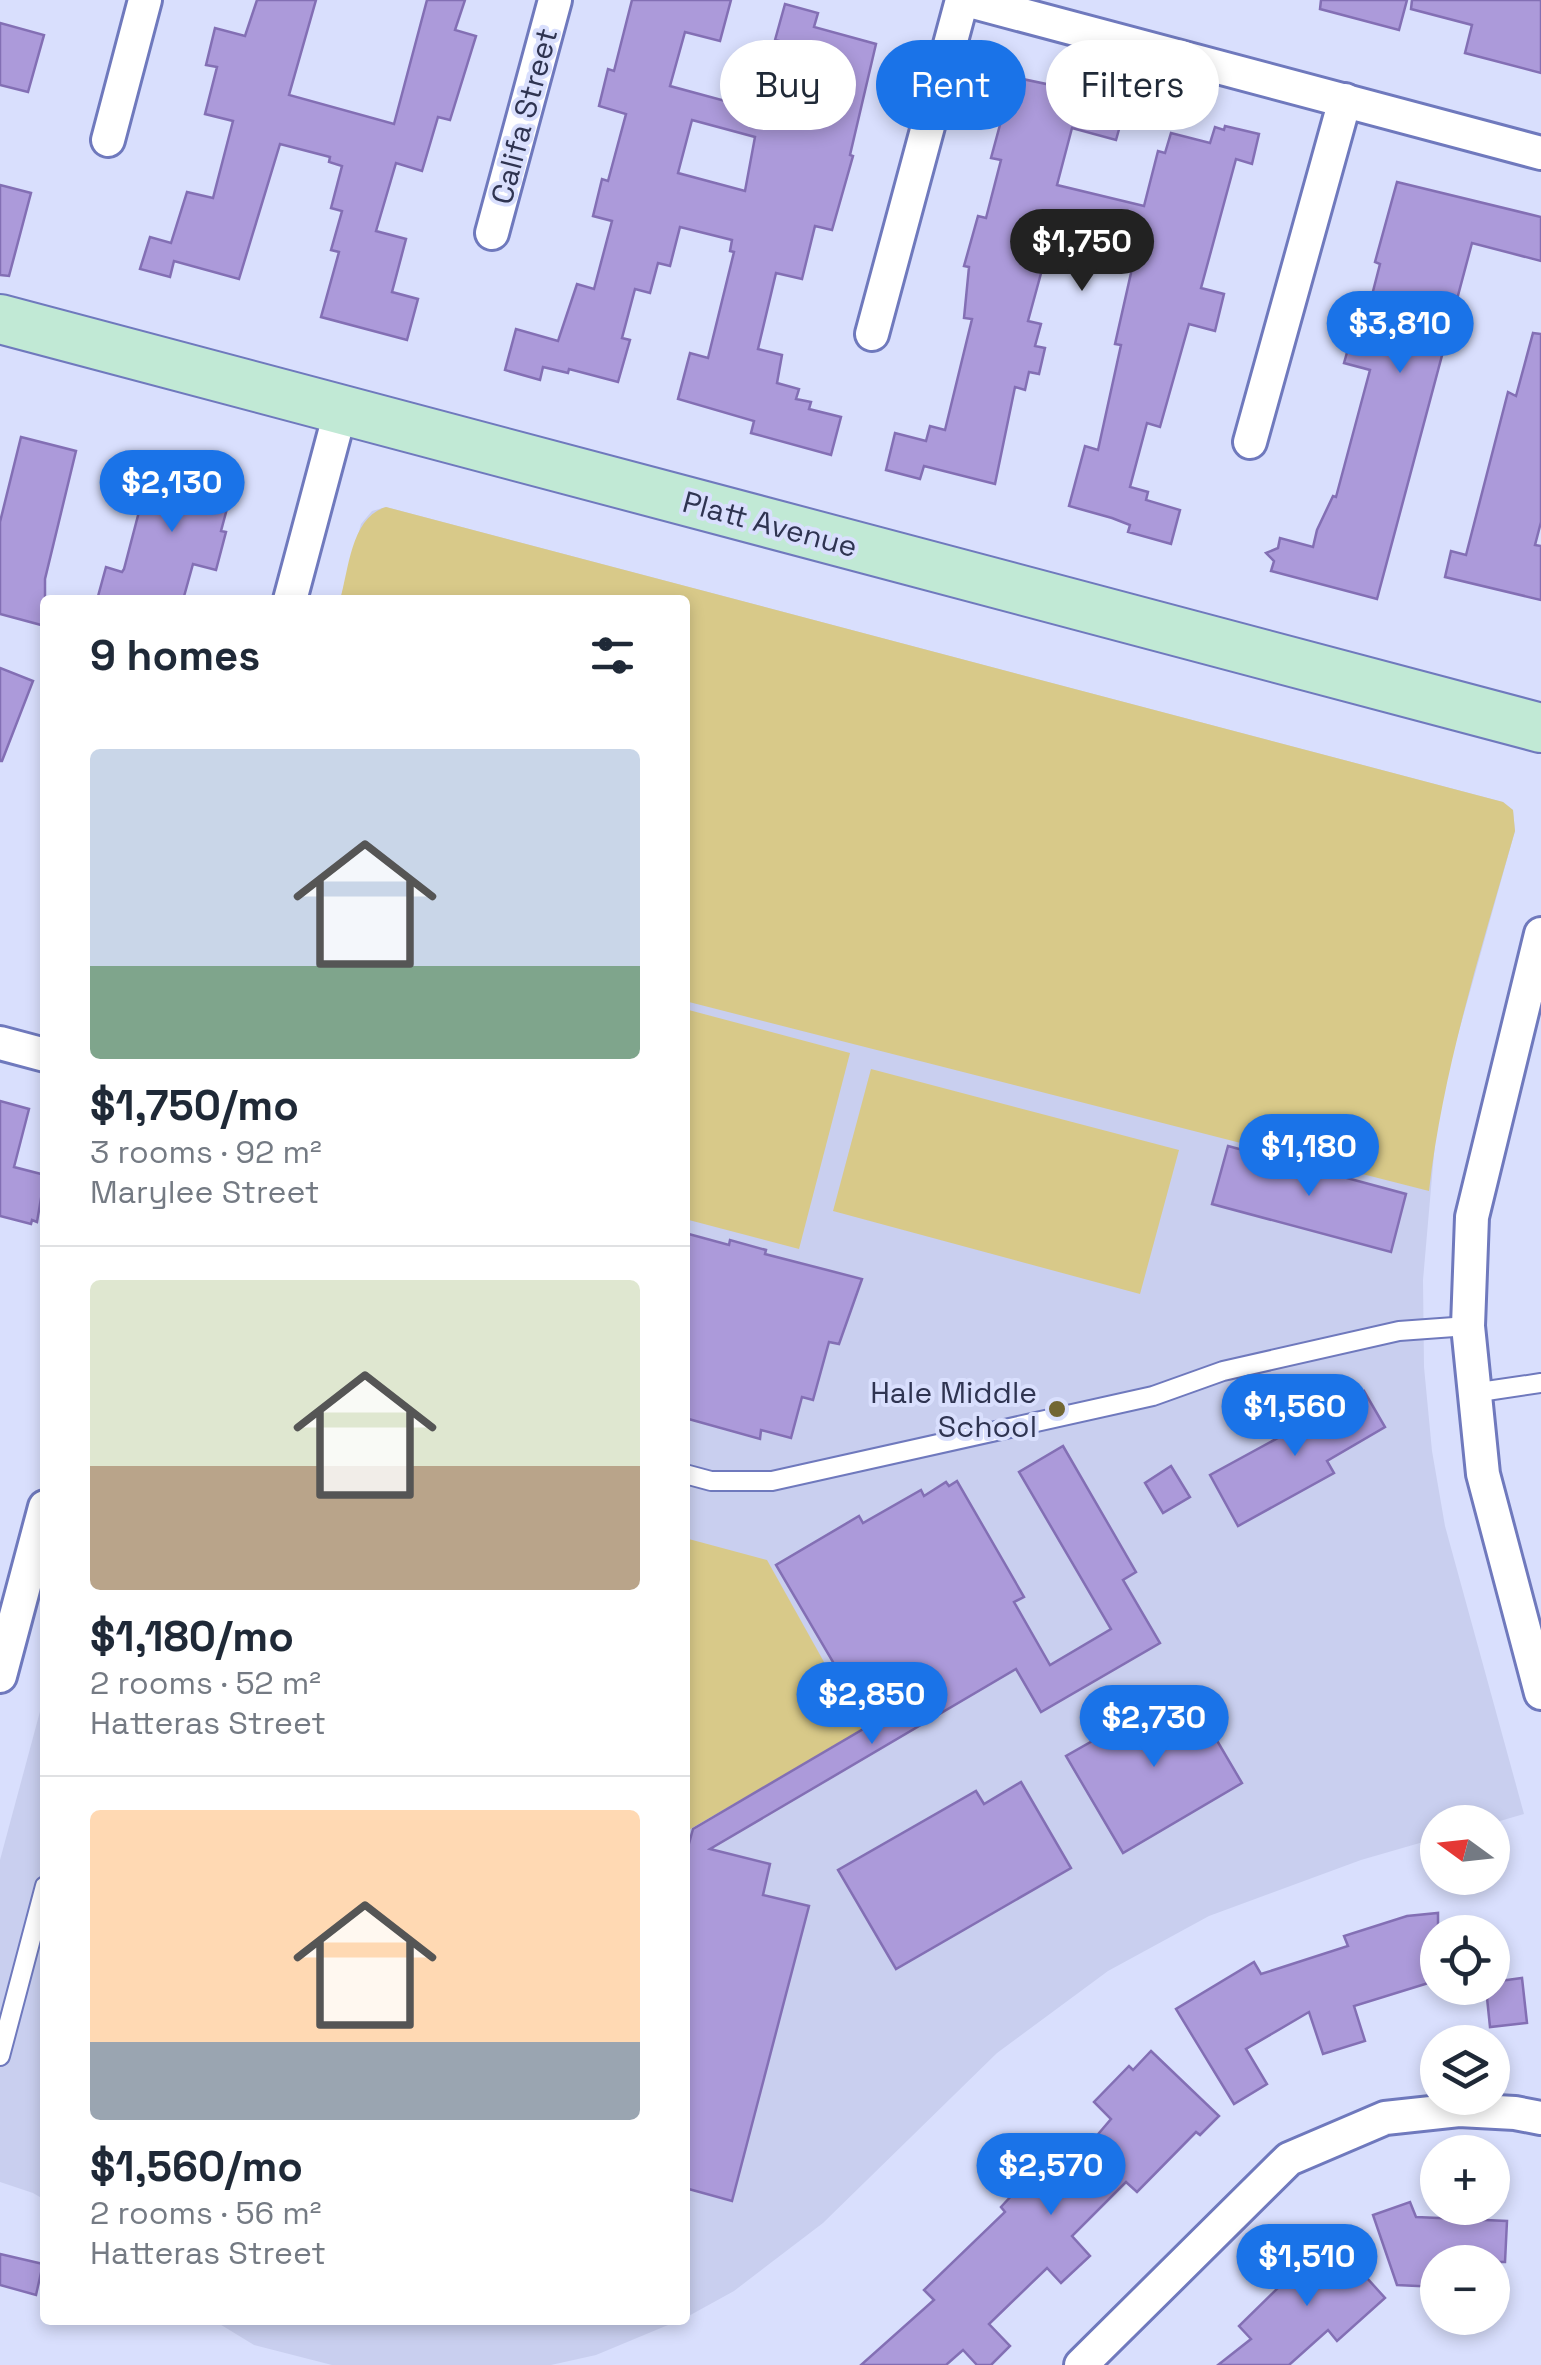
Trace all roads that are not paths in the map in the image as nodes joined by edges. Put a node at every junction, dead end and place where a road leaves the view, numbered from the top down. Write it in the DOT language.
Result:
graph roads {
  1 [pos="145,0"];
  2 [pos="555,0"];
  3 [pos="964,0"];
  4 [pos="1345,100"];
  5 [pos="108,140"];
  6 [pos="1541,153"];
  7 [pos="492,233"];
  8 [pos="0,319"];
  9 [pos="872,334"];
  10 [pos="341,409"];
  11 [pos="1250,442"];
  12 [pos="291,595"];
  13 [pos="1541,728"];
  14 [pos="1541,934"];
  15 [pos="0,1043"];
  16 [pos="40,1054"];
  17 [pos="1468,1326"];
  18 [pos="1541,1383"];
  19 [pos="1473,1393"];
  20 [pos="690,1475"];
  21 [pos="40,1526"];
  22 [pos="1532,1630"];
  23 [pos="0,1676"];
  24 [pos="1541,1693"];
  25 [pos="40,1905"];
  26 [pos="0,2056"];
  27 [pos="1541,2118"];
  28 [pos="1081,2365"];
  1 -- 5 [label="street"];
  2 -- 7 [label="street, Califa Street"];
  3 -- 4 [label="street"];
  3 -- 9 [label="street"];
  4 -- 6 [label="street"];
  4 -- 11 [label="street"];
  8 -- 10 [label="main road, Platt Avenue"];
  10 -- 12 [label="street"];
  10 -- 13 [label="main road, Platt Avenue"];
  14 -- 17 [label="street"];
  15 -- 16 [label="street"];
  17 -- 19 [label="street"];
  17 -- 20 [label="lane"];
  18 -- 19 [label="lane"];
  19 -- 22 [label="street"];
  21 -- 23 [label="street"];
  22 -- 24 [label="street"];
  25 -- 26 [label="lane"];
  27 -- 28 [label="street"];
}
